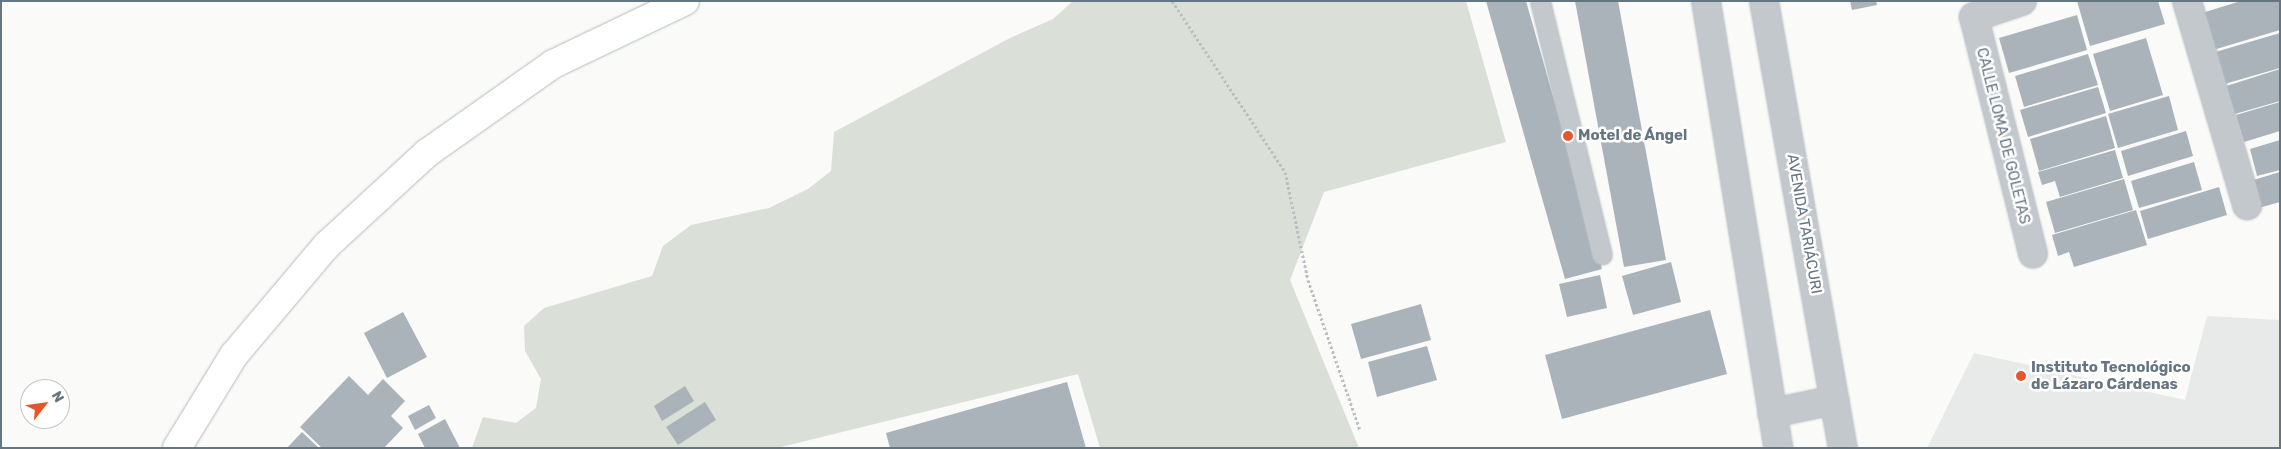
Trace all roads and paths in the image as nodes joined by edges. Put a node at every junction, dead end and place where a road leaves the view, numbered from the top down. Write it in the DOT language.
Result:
graph roads {
  1 [pos="685,1"];
  2 [pos="1172,1"];
  3 [pos="1540,1"];
  4 [pos="1706,1"];
  5 [pos="1764,1"];
  6 [pos="2022,1"];
  7 [pos="2187,1"];
  8 [pos="2247,205"];
  9 [pos="2033,254"];
  10 [pos="1602,255"];
  11 [pos="1835,400"];
  12 [pos="1772,413"];
  13 [pos="1360,430"];
  14 [pos="178,448"];
  15 [pos="1778,448"];
  16 [pos="1843,448"];
  1 -- 14 [label="main road"];
  2 -- 13 [label="path"];
  3 -- 10 [label="lane"];
  4 -- 12 [label="street"];
  5 -- 11 [label="street, AVENIDA TARIÁCURI"];
  6 -- 9 [label="street, CALLE LOMA DE GOLETAS"];
  7 -- 8 [label="street"];
  11 -- 12 [label="street"];
  11 -- 16 [label="street, AVENIDA TARIÁCURI"];
  12 -- 15 [label="street"];
}
